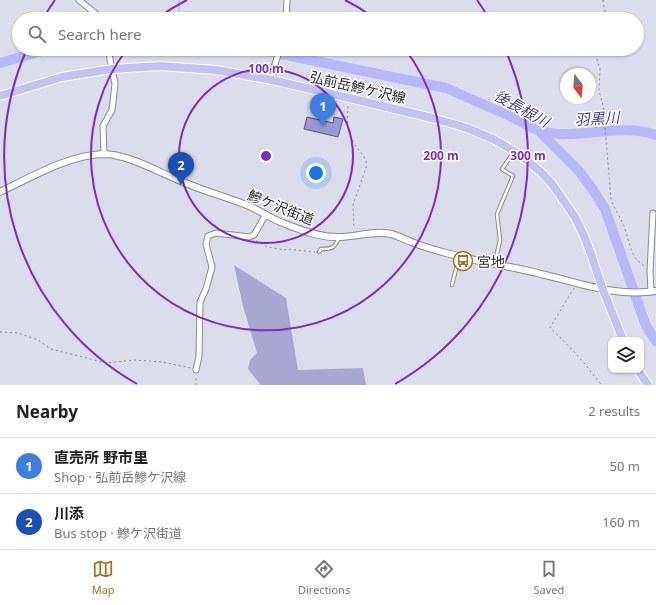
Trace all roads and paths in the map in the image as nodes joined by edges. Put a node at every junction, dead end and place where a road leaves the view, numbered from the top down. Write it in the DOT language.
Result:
graph roads {
  1 [pos="79,0"];
  2 [pos="288,0"];
  3 [pos="603,0"];
  4 [pos="94,12"];
  5 [pos="287,12"];
  6 [pos="605,12"];
  7 [pos="110,56"];
  8 [pos="278,56"];
  9 [pos="596,56"];
  10 [pos="112,69"];
  11 [pos="272,80"];
  12 [pos="0,96"];
  13 [pos="349,98"];
  14 [pos="514,151"];
  15 [pos="104,154"];
  16 [pos="0,192"];
  17 [pos="653,213"];
  18 [pos="266,214"];
  19 [pos="354,235"];
  20 [pos="340,237"];
  21 [pos="249,238"];
  22 [pos="319,252"];
  23 [pos="460,256"];
  24 [pos="494,264"];
  25 [pos="650,272"];
  26 [pos="577,284"];
  27 [pos="452,285"];
  28 [pos="603,290"];
  29 [pos="651,292"];
  30 [pos="0,332"];
  31 [pos="622,337"];
  32 [pos="196,370"];
  33 [pos="640,373"];
  34 [pos="196,385"];
  35 [pos="602,385"];
  36 [pos="648,385"];
  1 -- 4 [label="street"];
  2 -- 5 [label="street"];
  3 -- 6 [label="path"];
  7 -- 10 [label="street"];
  8 -- 11 [label="street"];
  9 -- 25 [label="path"];
  10 -- 11 [label="main road, 弘前岳鰺ケ沢線"];
  10 -- 12 [label="main road, 弘前岳鰺ケ沢線"];
  10 -- 15 [label="street"];
  11 -- 13 [label="main road, 弘前岳鰺ケ沢線"];
  13 -- 14 [label="main road, 弘前岳鰺ケ沢線"];
  13 -- 19 [label="path"];
  14 -- 24 [label="lane"];
  14 -- 28 [label="main road, 弘前岳鰺ケ沢線"];
  15 -- 16 [label="street, 鰺ケ沢街道"];
  15 -- 18 [label="street, 鰺ケ沢街道"];
  17 -- 25 [label="street"];
  18 -- 20 [label="street, 鰺ケ沢街道"];
  18 -- 21 [label="street"];
  19 -- 20 [label="street, 鰺ケ沢街道"];
  19 -- 23 [label="street, 鰺ケ沢街道"];
  20 -- 22 [label="lane"];
  21 -- 22 [label="path"];
  21 -- 32 [label="street"];
  23 -- 24 [label="street, 鰺ケ沢街道"];
  23 -- 27 [label="lane"];
  24 -- 26 [label="street, 鰺ケ沢街道"];
  25 -- 29 [label="street"];
  26 -- 28 [label="street, 鰺ケ沢街道"];
  26 -- 35 [label="path"];
  28 -- 29 [label="street, 鰺ケ沢街道"];
  28 -- 31 [label="main road, 弘前岳鰺ケ沢線"];
  30 -- 32 [label="path"];
  32 -- 34 [label="path"];
  33 -- 36 [label="main road"];
}
